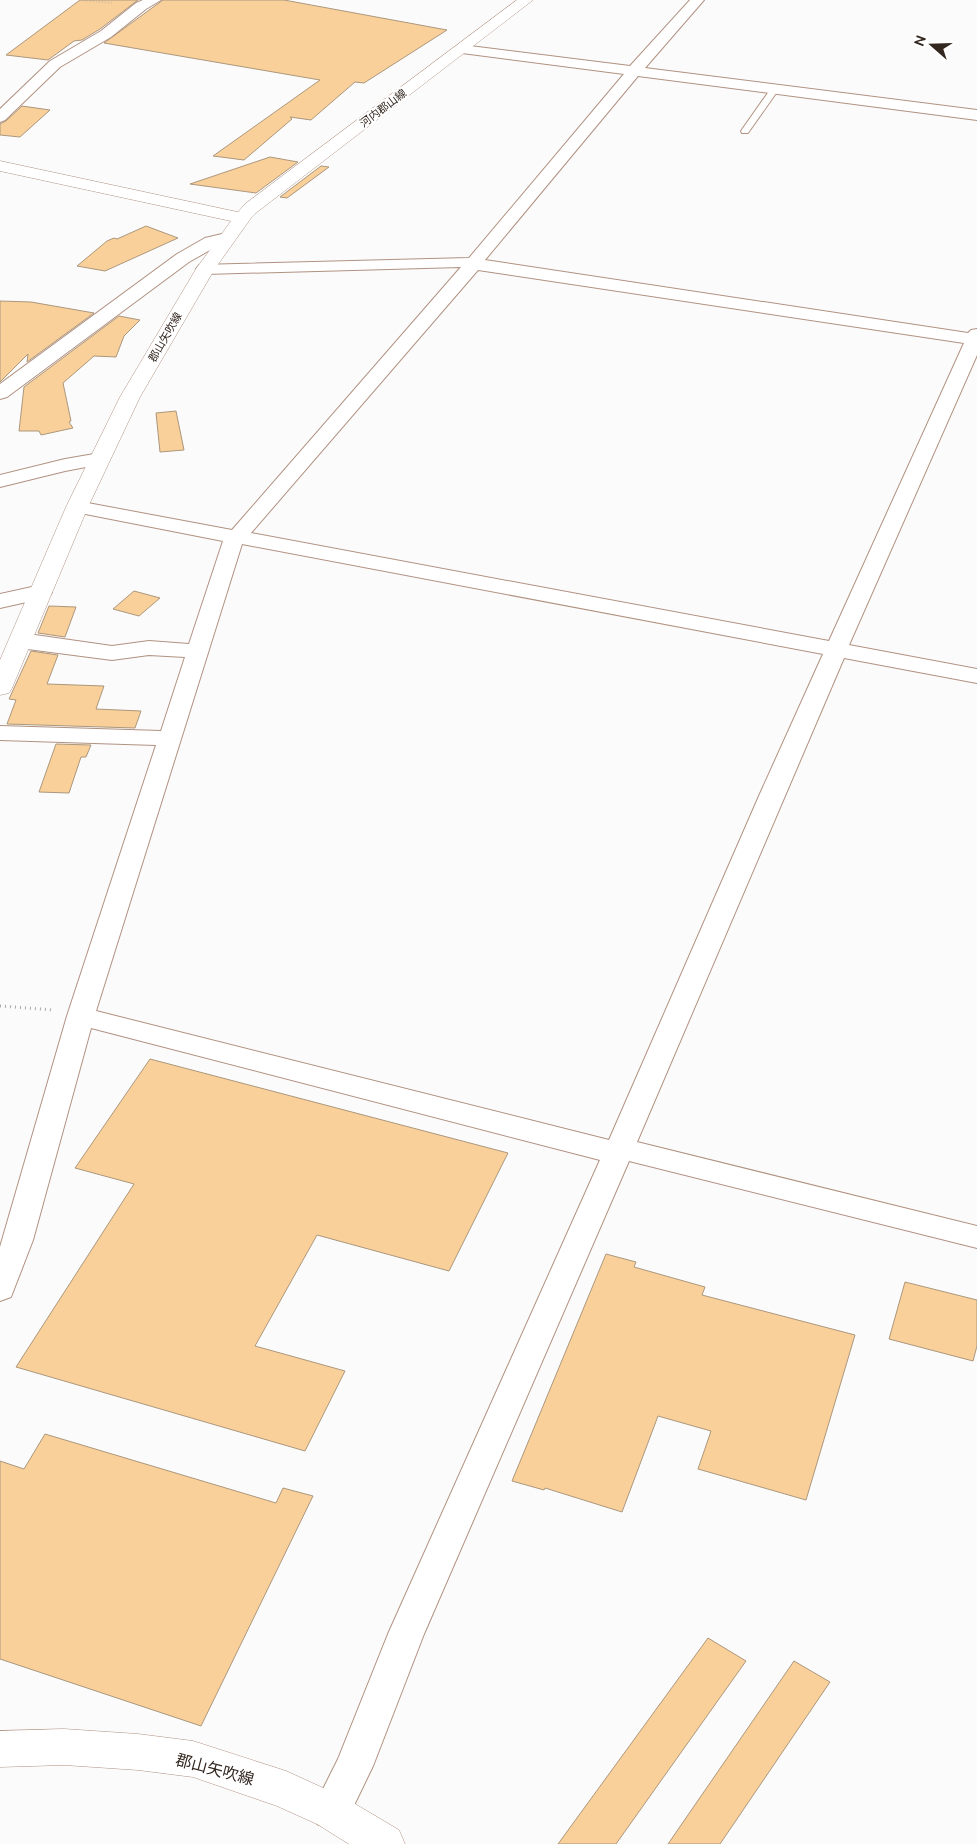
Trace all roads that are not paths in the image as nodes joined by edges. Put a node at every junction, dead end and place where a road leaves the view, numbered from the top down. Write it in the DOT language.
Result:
graph roads {
  1 [pos="154,0"];
  2 [pos="526,0"];
  3 [pos="697,0"];
  4 [pos="462,49"];
  5 [pos="634,71"];
  6 [pos="775,89"];
  7 [pos="977,115"];
  8 [pos="0,117"];
  9 [pos="745,131"];
  10 [pos="0,166"];
  11 [pos="242,218"];
  12 [pos="226,238"];
  13 [pos="474,263"];
  14 [pos="205,269"];
  15 [pos="976,338"];
  16 [pos="0,393"];
  17 [pos="100,459"];
  18 [pos="0,481"];
  19 [pos="77,507"];
  20 [pos="236,535"];
  21 [pos="41,592"];
  22 [pos="0,602"];
  23 [pos="20,642"];
  24 [pos="836,650"];
  25 [pos="198,652"];
  26 [pos="977,676"];
  27 [pos="0,688"];
  28 [pos="0,733"];
  29 [pos="170,738"];
  30 [pos="81,1016"];
  31 [pos="619,1150"];
  32 [pos="977,1237"];
  33 [pos="0,1289"];
  34 [pos="0,1749"];
  35 [pos="331,1811"];
  36 [pos="385,1844"];
  1 -- 8 [label="street"];
  2 -- 4 [label="main road, 河内郡山線"];
  3 -- 5 [label="street"];
  4 -- 5 [label="street"];
  4 -- 11 [label="main road, 河内郡山線"];
  5 -- 6 [label="street"];
  5 -- 13 [label="street"];
  6 -- 7 [label="street"];
  6 -- 9 [label="lane"];
  10 -- 11 [label="main road"];
  11 -- 12 [label="main road, 郡山矢吹線"];
  12 -- 14 [label="main road, 郡山矢吹線"];
  12 -- 16 [label="street"];
  13 -- 14 [label="street"];
  13 -- 15 [label="street"];
  13 -- 20 [label="street"];
  14 -- 17 [label="main road, 郡山矢吹線"];
  15 -- 24 [label="street"];
  17 -- 18 [label="street"];
  17 -- 19 [label="main road, 郡山矢吹線"];
  19 -- 20 [label="street"];
  19 -- 21 [label="main road, 郡山矢吹線"];
  20 -- 24 [label="street"];
  20 -- 25 [label="street"];
  21 -- 22 [label="street"];
  21 -- 23 [label="main road, 郡山矢吹線"];
  23 -- 25 [label="street"];
  23 -- 27 [label="main road, 郡山矢吹線"];
  24 -- 26 [label="street"];
  24 -- 31 [label="street"];
  25 -- 29 [label="street"];
  28 -- 29 [label="street"];
  29 -- 30 [label="street"];
  30 -- 31 [label="street"];
  30 -- 33 [label="street"];
  31 -- 32 [label="street"];
  31 -- 35 [label="street"];
  34 -- 35 [label="main road, 郡山矢吹線"];
  35 -- 36 [label="main road, 郡山矢吹線"];
}
